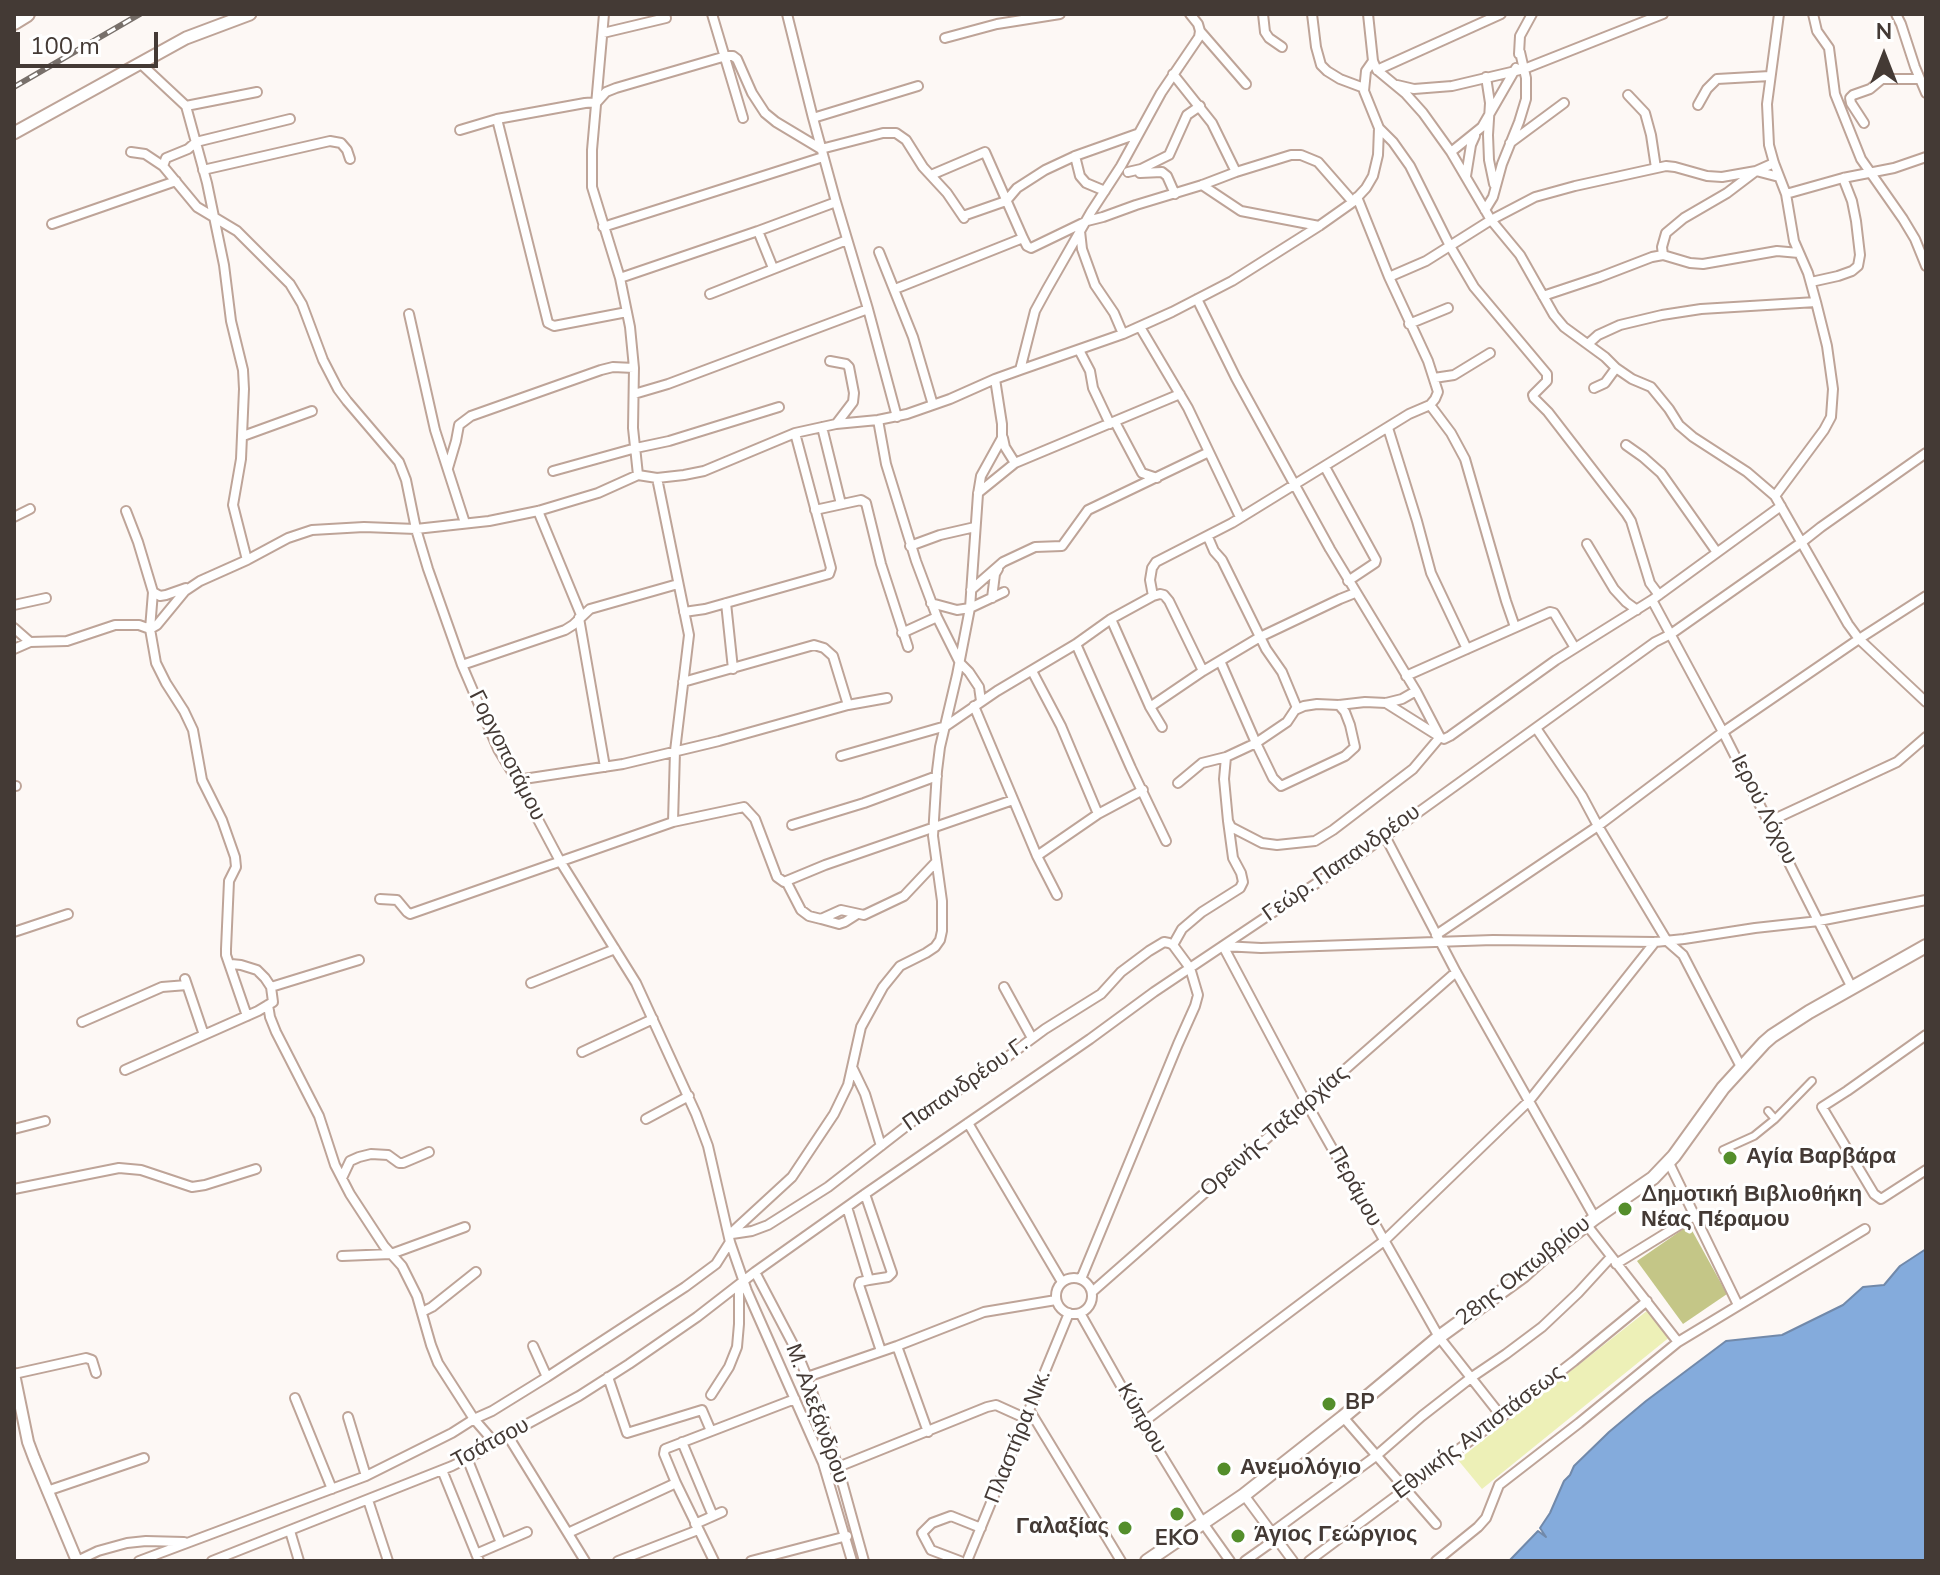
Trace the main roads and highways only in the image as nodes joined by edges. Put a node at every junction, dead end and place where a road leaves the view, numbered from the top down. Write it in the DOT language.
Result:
graph roads {
  1 [pos="27,14"];
  2 [pos="250,14"];
  3 [pos="14,22"];
  4 [pos="14,133"];
  5 [pos="1926,946"];
  6 [pos="1147,1561"];
  1 -- 3 [label="highway"];
  2 -- 4 [label="main road"];
  5 -- 6 [label="main road, 28ης Οκτωβρίου"];
}
